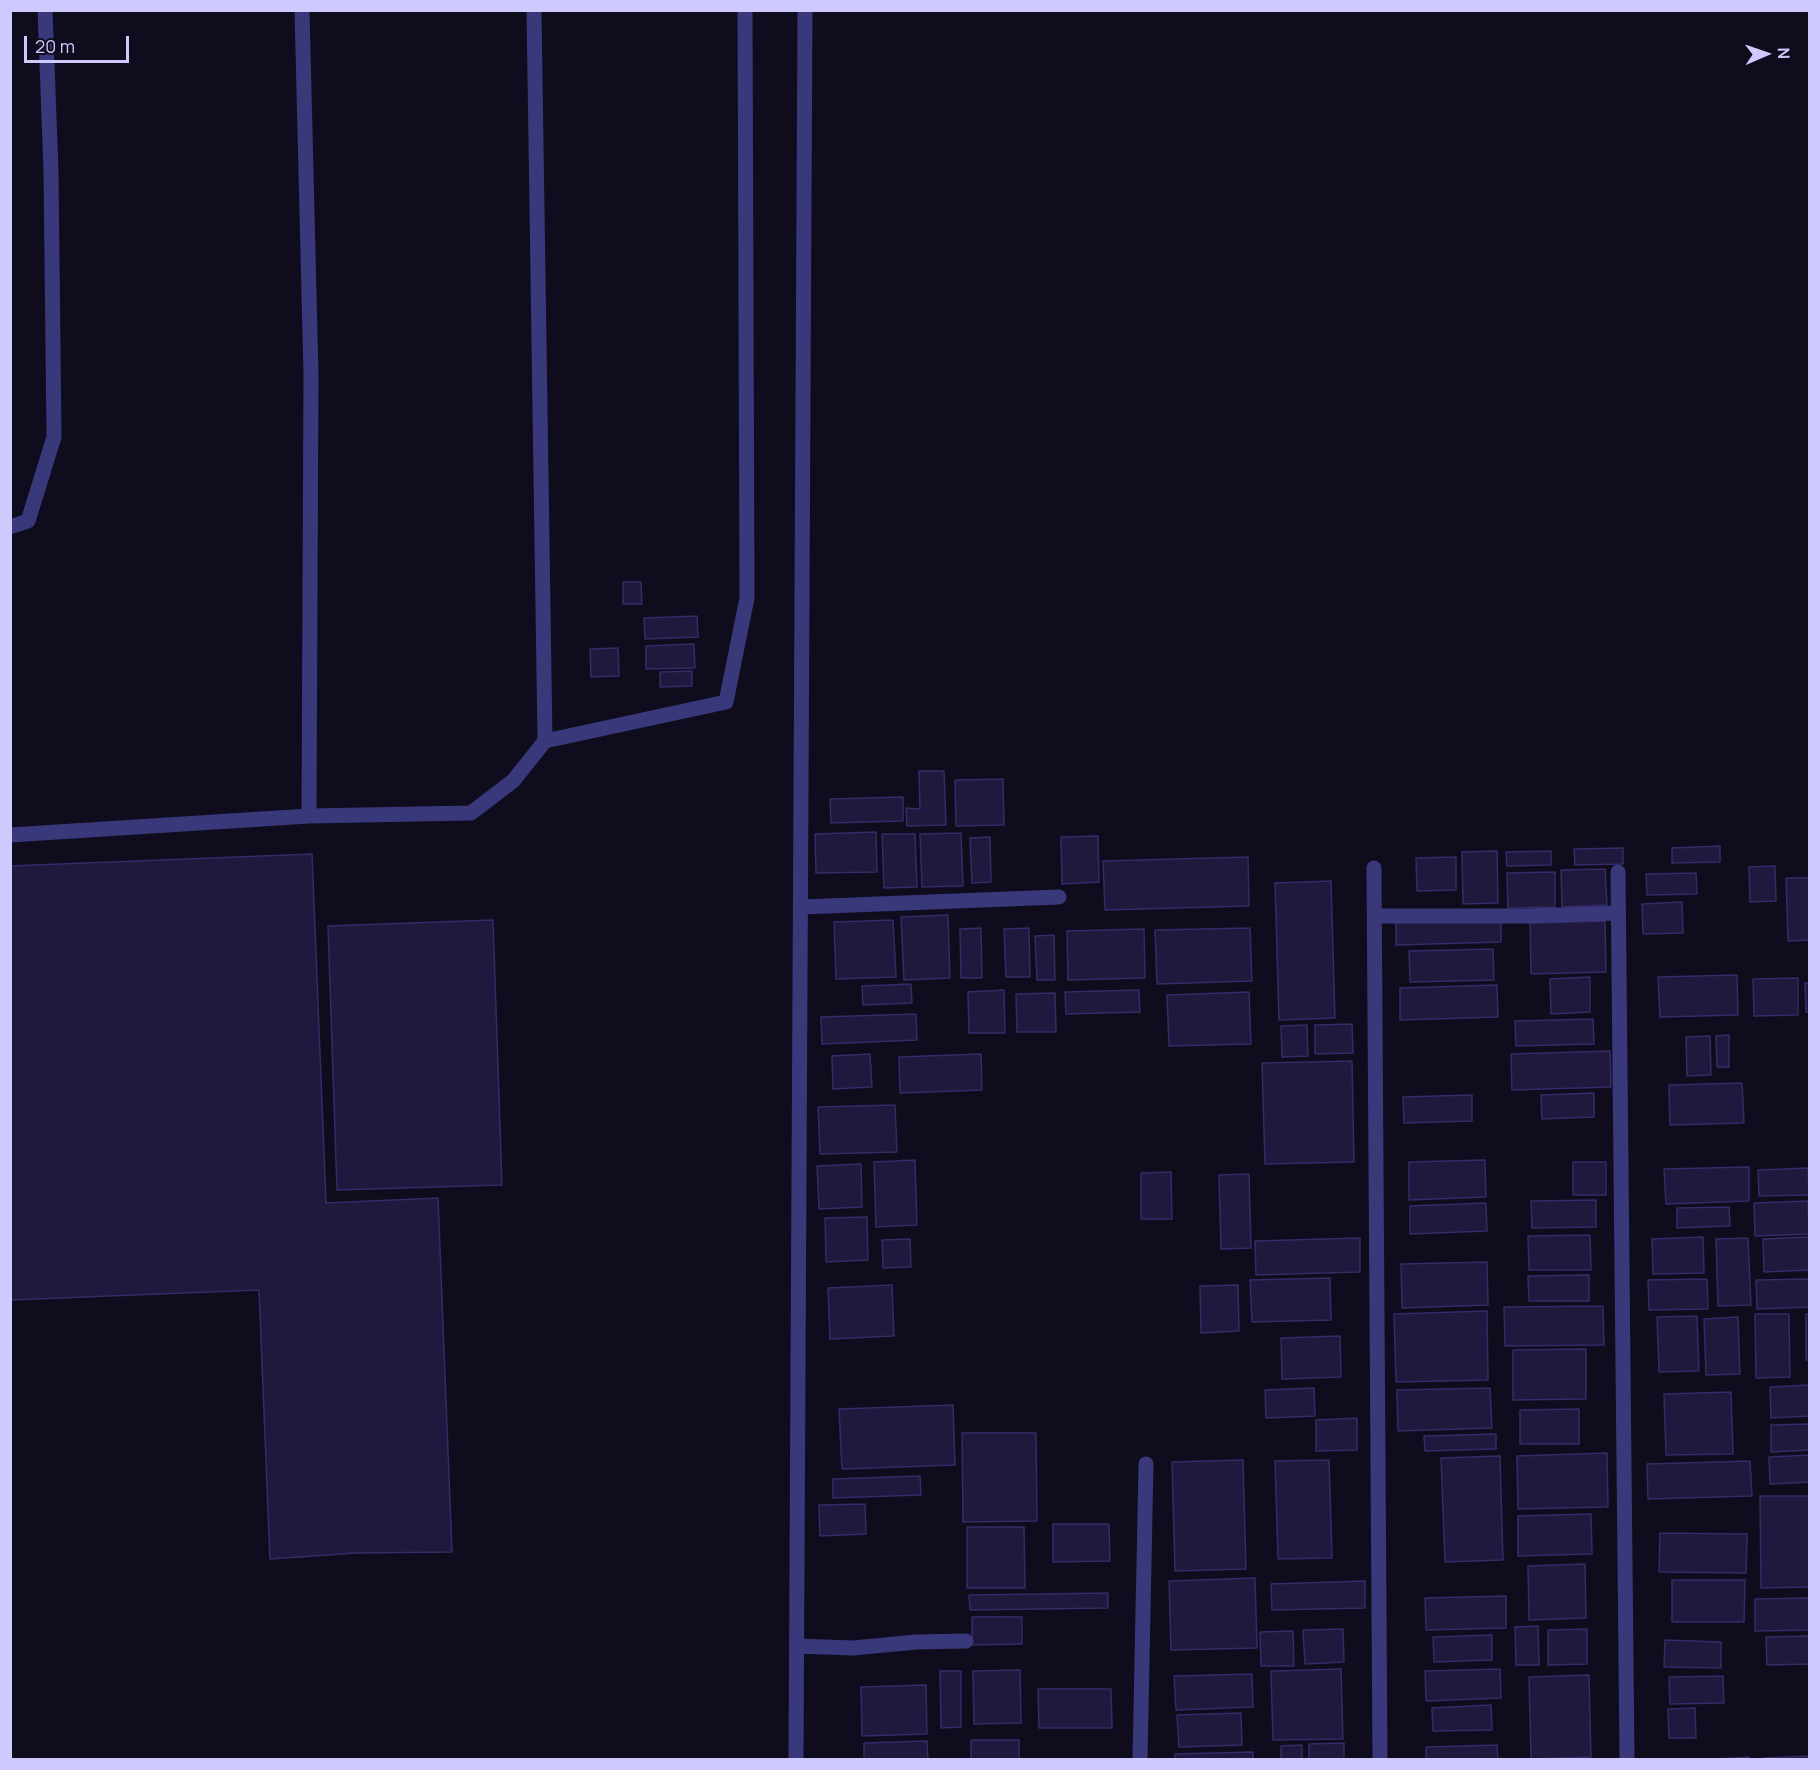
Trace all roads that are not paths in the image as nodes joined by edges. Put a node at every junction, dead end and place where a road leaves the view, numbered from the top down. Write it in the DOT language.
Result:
graph roads {
  1 [pos="45,10"];
  2 [pos="302,10"];
  3 [pos="534,10"];
  4 [pos="745,10"];
  5 [pos="805,10"];
  6 [pos="10,527"];
  7 [pos="545,741"];
  8 [pos="309,816"];
  9 [pos="10,835"];
  10 [pos="1374,868"];
  11 [pos="1618,872"];
  12 [pos="1059,897"];
  13 [pos="801,907"];
  14 [pos="1618,913"];
  15 [pos="1375,916"];
  16 [pos="1146,1464"];
  17 [pos="966,1641"];
  18 [pos="797,1646"];
  19 [pos="796,1760"];
  20 [pos="1140,1760"];
  21 [pos="1380,1760"];
  22 [pos="1627,1760"];
  1 -- 6 [label="street"];
  2 -- 8 [label="street"];
  3 -- 7 [label="street"];
  4 -- 7 [label="street"];
  5 -- 13 [label="street"];
  7 -- 8 [label="street"];
  8 -- 9 [label="street"];
  10 -- 15 [label="street"];
  11 -- 14 [label="street"];
  12 -- 13 [label="street"];
  13 -- 18 [label="street"];
  14 -- 15 [label="street"];
  14 -- 22 [label="street"];
  15 -- 21 [label="street"];
  16 -- 20 [label="street"];
  17 -- 18 [label="street"];
  18 -- 19 [label="street"];
}
